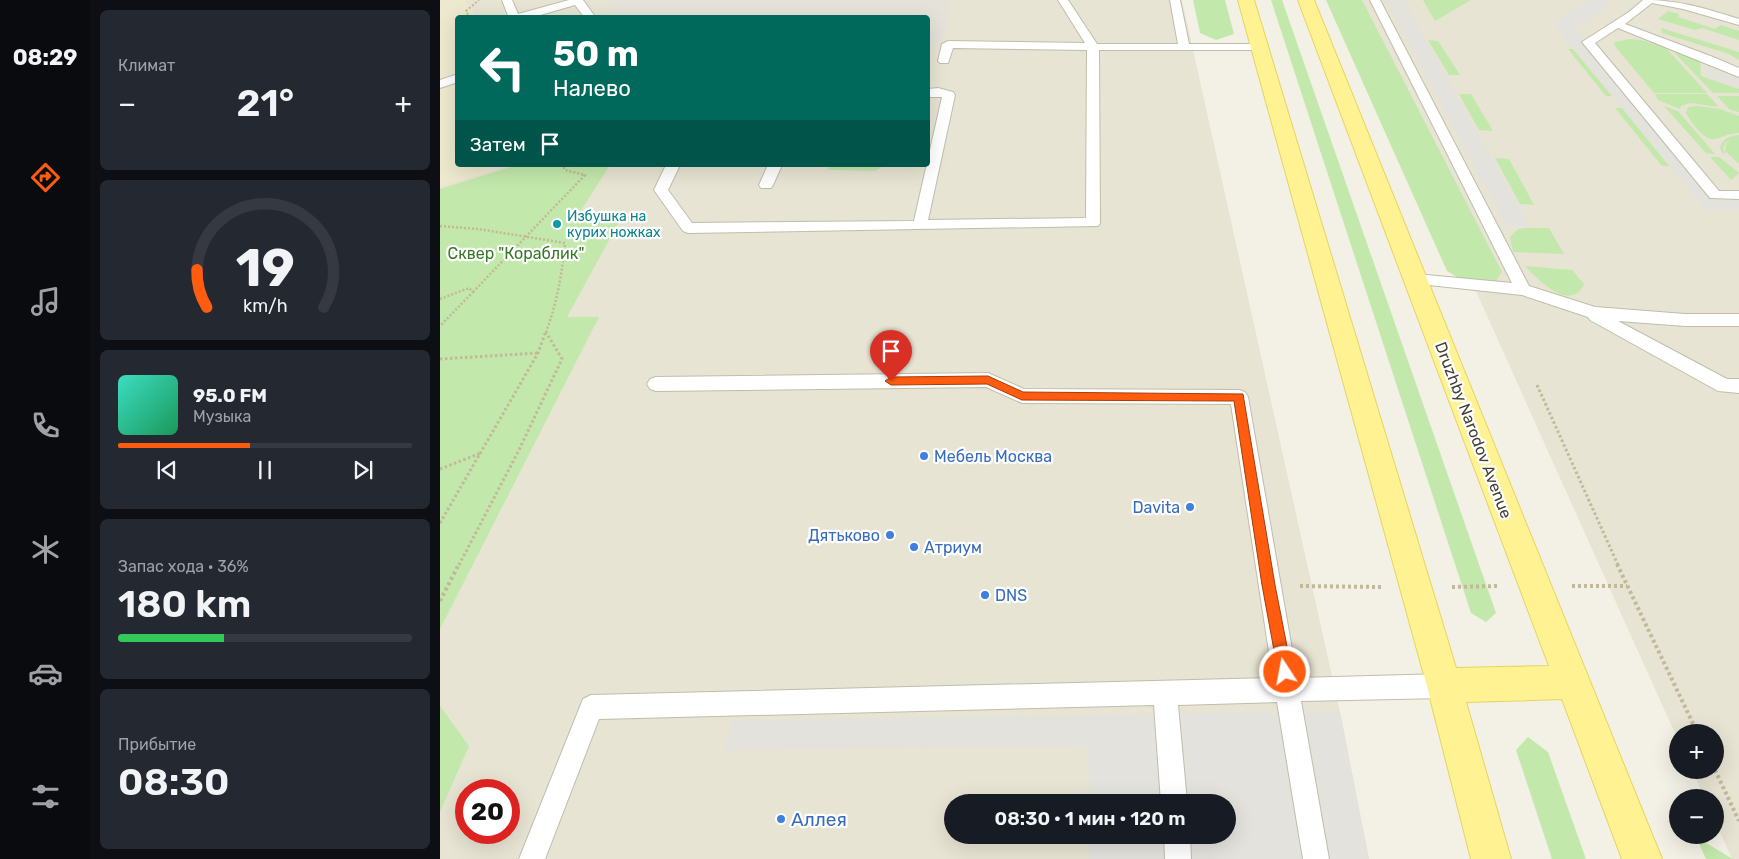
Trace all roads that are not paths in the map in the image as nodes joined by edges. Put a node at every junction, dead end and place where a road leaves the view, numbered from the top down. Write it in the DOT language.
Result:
graph roads {
  1 [pos="508,0"];
  2 [pos="577,0"];
  3 [pos="1063,0"];
  4 [pos="1175,0"];
  5 [pos="1246,0"];
  6 [pos="1306,0"];
  7 [pos="1375,0"];
  8 [pos="1650,0"];
  9 [pos="1688,3"];
  10 [pos="514,15"];
  11 [pos="526,15"];
  12 [pos="589,15"];
  13 [pos="1739,22"];
  14 [pos="1616,24"];
  15 [pos="1184,46"];
  16 [pos="1093,47"];
  17 [pos="1259,47"];
  18 [pos="944,62"];
  19 [pos="1739,73"];
  20 [pos="455,79"];
  21 [pos="440,84"];
  22 [pos="935,89"];
  23 [pos="672,167"];
  24 [pos="774,167"];
  25 [pos="766,185"];
  26 [pos="1739,195"];
  27 [pos="920,225"];
  28 [pos="1416,279"];
  29 [pos="1523,290"];
  30 [pos="1586,310"];
  31 [pos="1739,320"];
  32 [pos="656,384"];
  33 [pos="1739,386"];
  34 [pos="1573,682"];
  35 [pos="1444,686"];
  36 [pos="1288,690"];
  37 [pos="1165,692"];
  38 [pos="1173,794"];
  39 [pos="1177,844"];
  40 [pos="532,859"];
  41 [pos="1178,859"];
  42 [pos="1316,859"];
  43 [pos="1491,859"];
  44 [pos="1642,859"];
  1 -- 10 [label="lane"];
  2 -- 11 [label="lane"];
  2 -- 12 [label="lane"];
  3 -- 16 [label="lane"];
  4 -- 15 [label="lane"];
  5 -- 17 [label="main road"];
  6 -- 28 [label="main road, Druzhby Narodov Avenue"];
  7 -- 29 [label="lane"];
  8 -- 9 [label="lane"];
  8 -- 14 [label="lane"];
  9 -- 13 [label="lane"];
  14 -- 19 [label="lane"];
  14 -- 26 [label="lane"];
  15 -- 16 [label="lane"];
  15 -- 17 [label="lane"];
  16 -- 18 [label="lane"];
  16 -- 27 [label="lane"];
  17 -- 35 [label="main road"];
  20 -- 21 [label="lane"];
  22 -- 27 [label="lane"];
  23 -- 27 [label="lane"];
  24 -- 25 [label="lane"];
  28 -- 29 [label="lane"];
  28 -- 34 [label="main road, Druzhby Narodov Avenue"];
  29 -- 30 [label="lane"];
  30 -- 31 [label="lane"];
  30 -- 33 [label="lane"];
  32 -- 36 [label="lane"];
  34 -- 35 [label="main road"];
  34 -- 44 [label="main road, Druzhby Narodov Avenue"];
  35 -- 36 [label="lane"];
  35 -- 43 [label="main road"];
  36 -- 37 [label="lane"];
  36 -- 42 [label="lane"];
  37 -- 38 [label="lane"];
  37 -- 40 [label="lane"];
  39 -- 41 [label="lane"];
}
